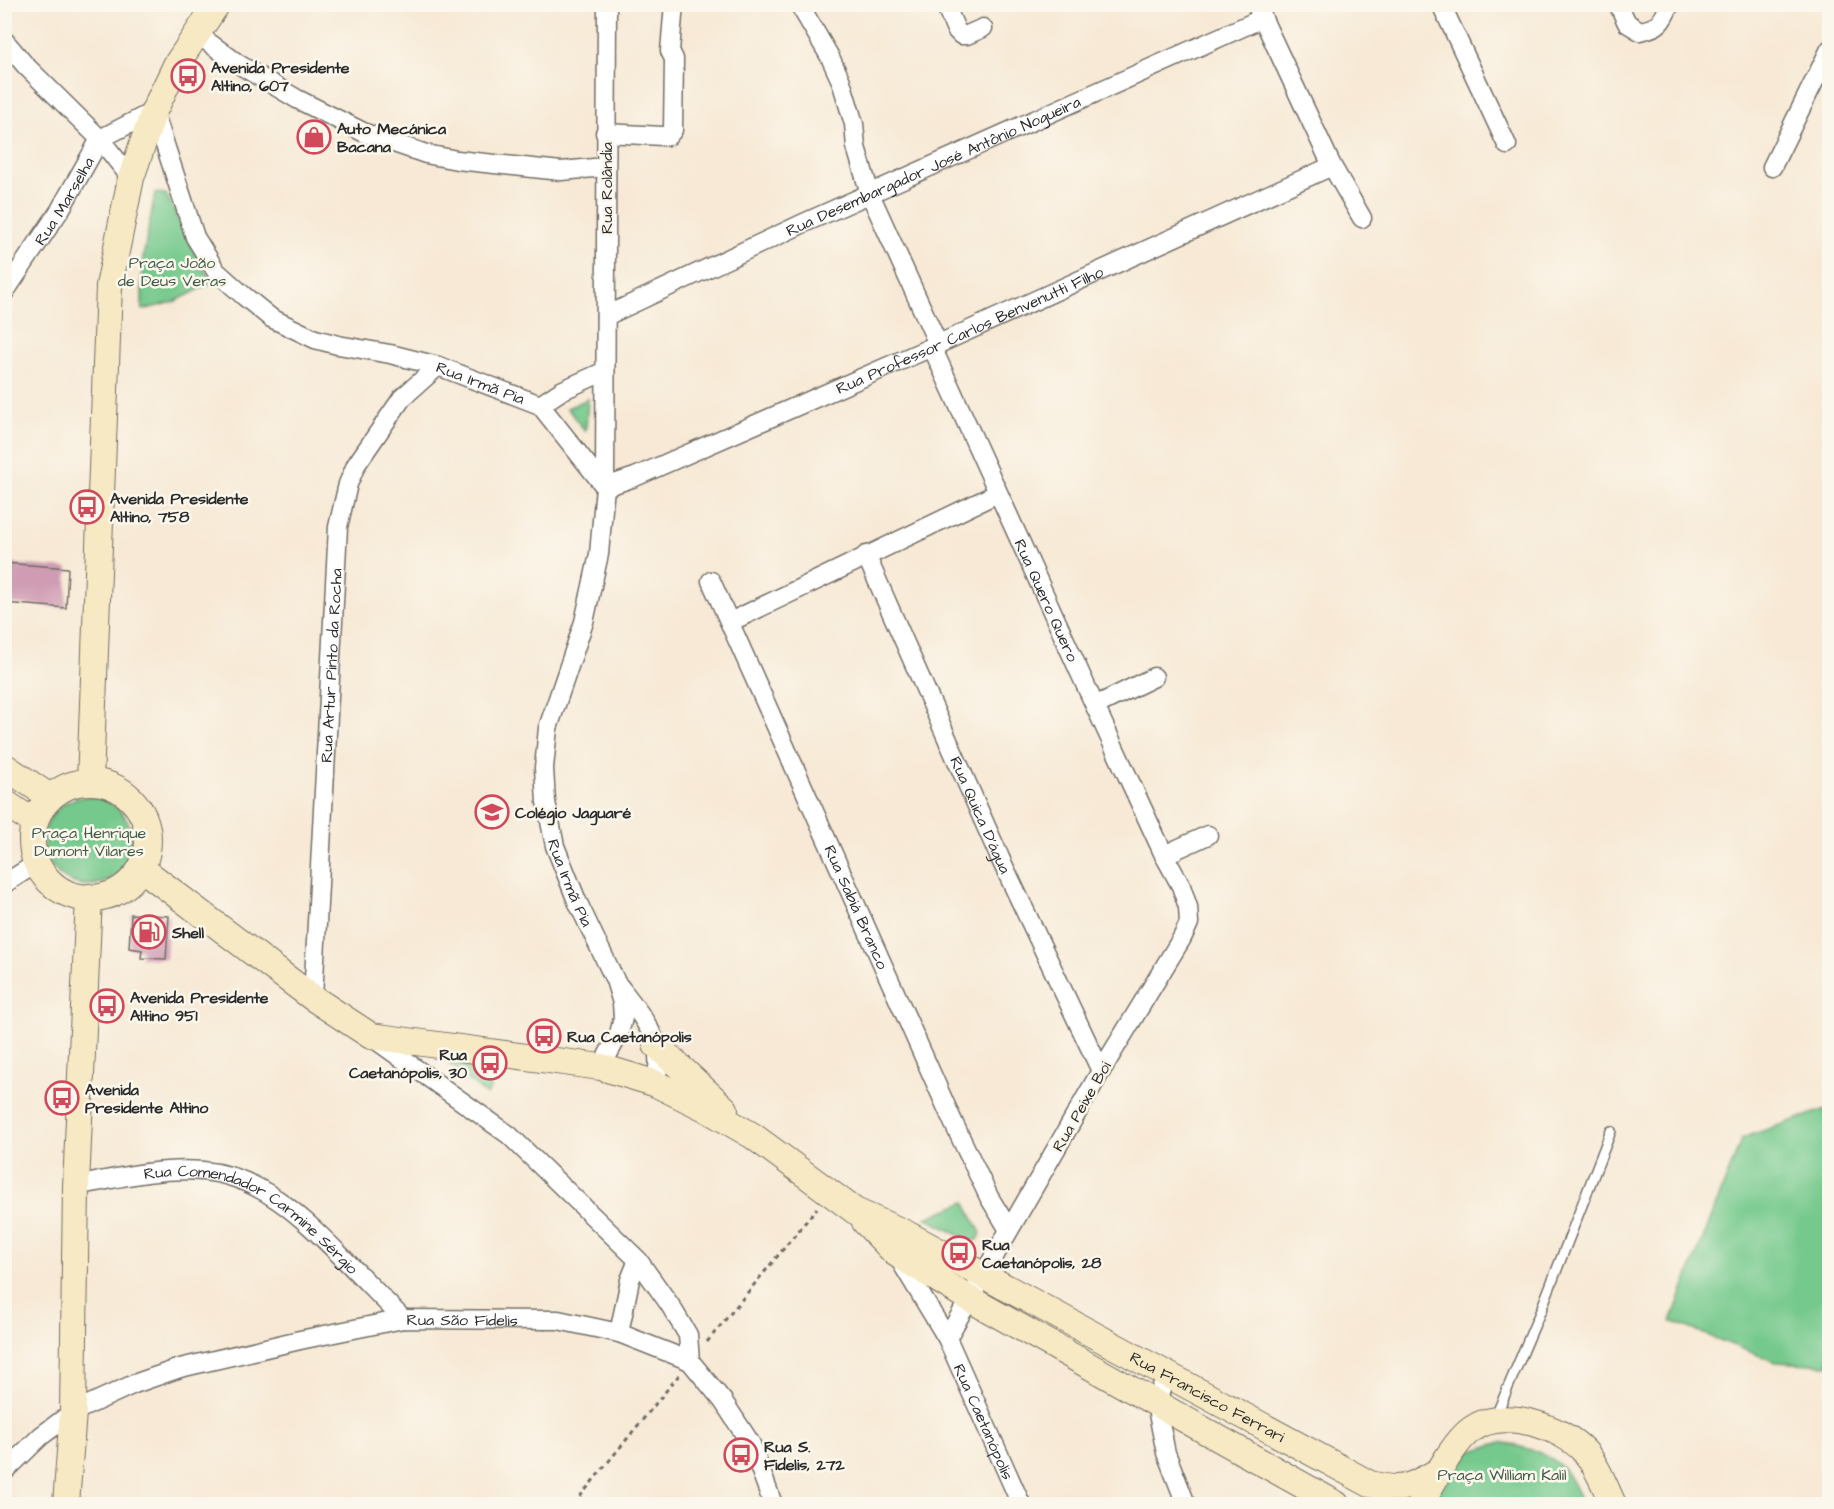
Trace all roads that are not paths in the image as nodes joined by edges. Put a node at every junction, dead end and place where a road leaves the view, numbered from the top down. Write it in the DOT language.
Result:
graph roads {
  1 [pos="217,4"];
  2 [pos="607,4"];
  3 [pos="674,4"];
  4 [pos="799,4"];
  5 [pos="945,4"];
  6 [pos="1441,4"];
  7 [pos="1618,4"];
  8 [pos="1259,11"];
  9 [pos="1666,13"];
  10 [pos="983,28"];
  11 [pos="196,34"];
  12 [pos="4,40"];
  13 [pos="1830,49"];
  14 [pos="154,111"];
  15 [pos="605,133"];
  16 [pos="100,139"];
  17 [pos="1507,145"];
  18 [pos="1332,166"];
  19 [pos="605,167"];
  20 [pos="1773,167"];
  21 [pos="131,178"];
  22 [pos="870,194"];
  23 [pos="1362,218"];
  24 [pos="4,293"];
  25 [pos="606,316"];
  26 [pos="935,346"];
  27 [pos="438,366"];
  28 [pos="606,371"];
  29 [pos="540,405"];
  30 [pos="605,487"];
  31 [pos="998,493"];
  32 [pos="866,555"];
  33 [pos="711,581"];
  34 [pos="730,622"];
  35 [pos="1154,677"];
  36 [pos="1095,706"];
  37 [pos="4,766"];
  38 [pos="90,782"];
  39 [pos="51,797"];
  40 [pos="4,802"];
  41 [pos="35,823"];
  42 [pos="1208,835"];
  43 [pos="1164,855"];
  44 [pos="37,863"];
  45 [pos="141,868"];
  46 [pos="4,884"];
  47 [pos="88,897"];
  48 [pos="1182,938"];
  49 [pos="615,980"];
  50 [pos="313,998"];
  51 [pos="371,1036"];
  52 [pos="656,1045"];
  53 [pos="601,1067"];
  54 [pos="1101,1071"];
  55 [pos="654,1083"];
  56 [pos="1611,1131"];
  57 [pos="753,1136"];
  58 [pos="76,1186"];
  59 [pos="855,1211"];
  60 [pos="1009,1230"];
  61 [pos="896,1253"];
  62 [pos="638,1260"];
  63 [pos="981,1276"];
  64 [pos="968,1298"];
  65 [pos="404,1319"];
  66 [pos="619,1333"];
  67 [pos="947,1338"];
  68 [pos="690,1361"];
  69 [pos="1166,1375"];
  70 [pos="1156,1404"];
  71 [pos="73,1412"];
  72 [pos="1494,1420"];
  73 [pos="4,1472"];
  74 [pos="1437,1472"];
  75 [pos="1600,1492"];
  76 [pos="66,1504"];
  77 [pos="773,1504"];
  78 [pos="1021,1504"];
  79 [pos="1186,1504"];
  80 [pos="1336,1504"];
  81 [pos="1421,1504"];
  82 [pos="1613,1504"];
  1 -- 11 [label="main road"];
  2 -- 15 [label="street, Rua Rolândia"];
  3 -- 15 [label="street"];
  4 -- 22 [label="street, Rua Quero Quero"];
  5 -- 10 [label="street"];
  6 -- 17 [label="street"];
  7 -- 9 [label="street"];
  8 -- 18 [label="street"];
  8 -- 22 [label="street, Rua Desembargador José Antônio Nogueira"];
  11 -- 14 [label="main road"];
  11 -- 19 [label="street"];
  12 -- 16 [label="street"];
  13 -- 20 [label="street"];
  14 -- 16 [label="street"];
  14 -- 21 [label="main road"];
  14 -- 27 [label="street, Rua Irmã Pia"];
  15 -- 19 [label="street, Rua Rolândia"];
  16 -- 21 [label="street"];
  16 -- 24 [label="street, Rua Marselha"];
  18 -- 23 [label="street"];
  18 -- 26 [label="street, Rua Professor Carlos Benvenutti Filho"];
  19 -- 25 [label="street, Rua Rolândia"];
  21 -- 38 [label="main road"];
  22 -- 25 [label="street, Rua Desembargador José Antônio Nogueira"];
  22 -- 26 [label="street, Rua Quero Quero"];
  25 -- 28 [label="street, Rua Rolândia"];
  26 -- 30 [label="street, Rua Professor Carlos Benvenutti Filho"];
  26 -- 31 [label="street, Rua Quero Quero"];
  27 -- 29 [label="street, Rua Irmã Pia"];
  27 -- 50 [label="street, Rua Artur Pinto da Rocha"];
  28 -- 29 [label="street"];
  28 -- 30 [label="street, Rua Rolândia"];
  29 -- 30 [label="street, Rua Irmã Pia"];
  30 -- 49 [label="street, Rua Irmã Pia"];
  31 -- 32 [label="street"];
  31 -- 36 [label="street, Rua Quero Quero"];
  32 -- 34 [label="street"];
  32 -- 54 [label="street, Rua Quica D'água"];
  33 -- 34 [label="street, Rua Sabiá Branco"];
  34 -- 60 [label="street, Rua Sabiá Branco"];
  35 -- 36 [label="street"];
  36 -- 43 [label="street, Rua Quero Quero"];
  37 -- 39 [label="main road"];
  38 -- 39 [label="main road"];
  38 -- 45 [label="main road"];
  39 -- 41 [label="main road"];
  40 -- 41 [label="main road"];
  41 -- 44 [label="main road"];
  42 -- 43 [label="street"];
  43 -- 48 [label="street, Rua Quero Quero"];
  44 -- 46 [label="street"];
  44 -- 47 [label="main road"];
  45 -- 47 [label="main road"];
  45 -- 50 [label="main road"];
  47 -- 58 [label="main road"];
  48 -- 54 [label="street, Rua Peixe Boi"];
  49 -- 52 [label="street, Rua Irmã Pia"];
  49 -- 53 [label="street, Rua Irmã Pia"];
  50 -- 51 [label="main road"];
  51 -- 53 [label="main road, Rua Caetanópolis"];
  51 -- 62 [label="street"];
  52 -- 55 [label="street, Rua Irmã Pia"];
  52 -- 57 [label="main road"];
  53 -- 55 [label="main road, Rua Caetanópolis"];
  54 -- 60 [label="street, Rua Peixe Boi"];
  55 -- 57 [label="main road, Rua Caetanópolis"];
  56 -- 72 [label="lane"];
  57 -- 59 [label="main road, Rua Caetanópolis"];
  58 -- 65 [label="street, Rua Comendador Carmine Sérgio"];
  58 -- 71 [label="main road"];
  59 -- 61 [label="main road, Rua Caetanópolis"];
  59 -- 63 [label="main road, Rua Caetanópolis"];
  60 -- 63 [label="street, Rua Peixe Boi"];
  61 -- 64 [label="main road, Rua Caetanópolis"];
  61 -- 67 [label="street, Rua Caetanópolis"];
  62 -- 66 [label="street"];
  62 -- 68 [label="street"];
  63 -- 64 [label="street"];
  63 -- 69 [label="main road, Rua Francisco Ferrari"];
  64 -- 67 [label="street"];
  64 -- 70 [label="main road, Rua Francisco Ferrari"];
  65 -- 66 [label="street, Rua São Fidelis"];
  65 -- 71 [label="street, Rua São Fidelis"];
  66 -- 68 [label="street, Rua São Fidelis"];
  67 -- 78 [label="street, Rua Caetanópolis"];
  68 -- 77 [label="street, Rua São Fidelis"];
  69 -- 70 [label="street"];
  69 -- 74 [label="main road, Rua Francisco Ferrari"];
  70 -- 79 [label="street"];
  70 -- 80 [label="main road, Rua Francisco Ferrari"];
  71 -- 73 [label="street, Rua São Fidelis"];
  71 -- 76 [label="main road"];
  72 -- 74 [label="main road"];
  72 -- 75 [label="main road"];
  74 -- 81 [label="main road"];
  75 -- 82 [label="main road"];
}
